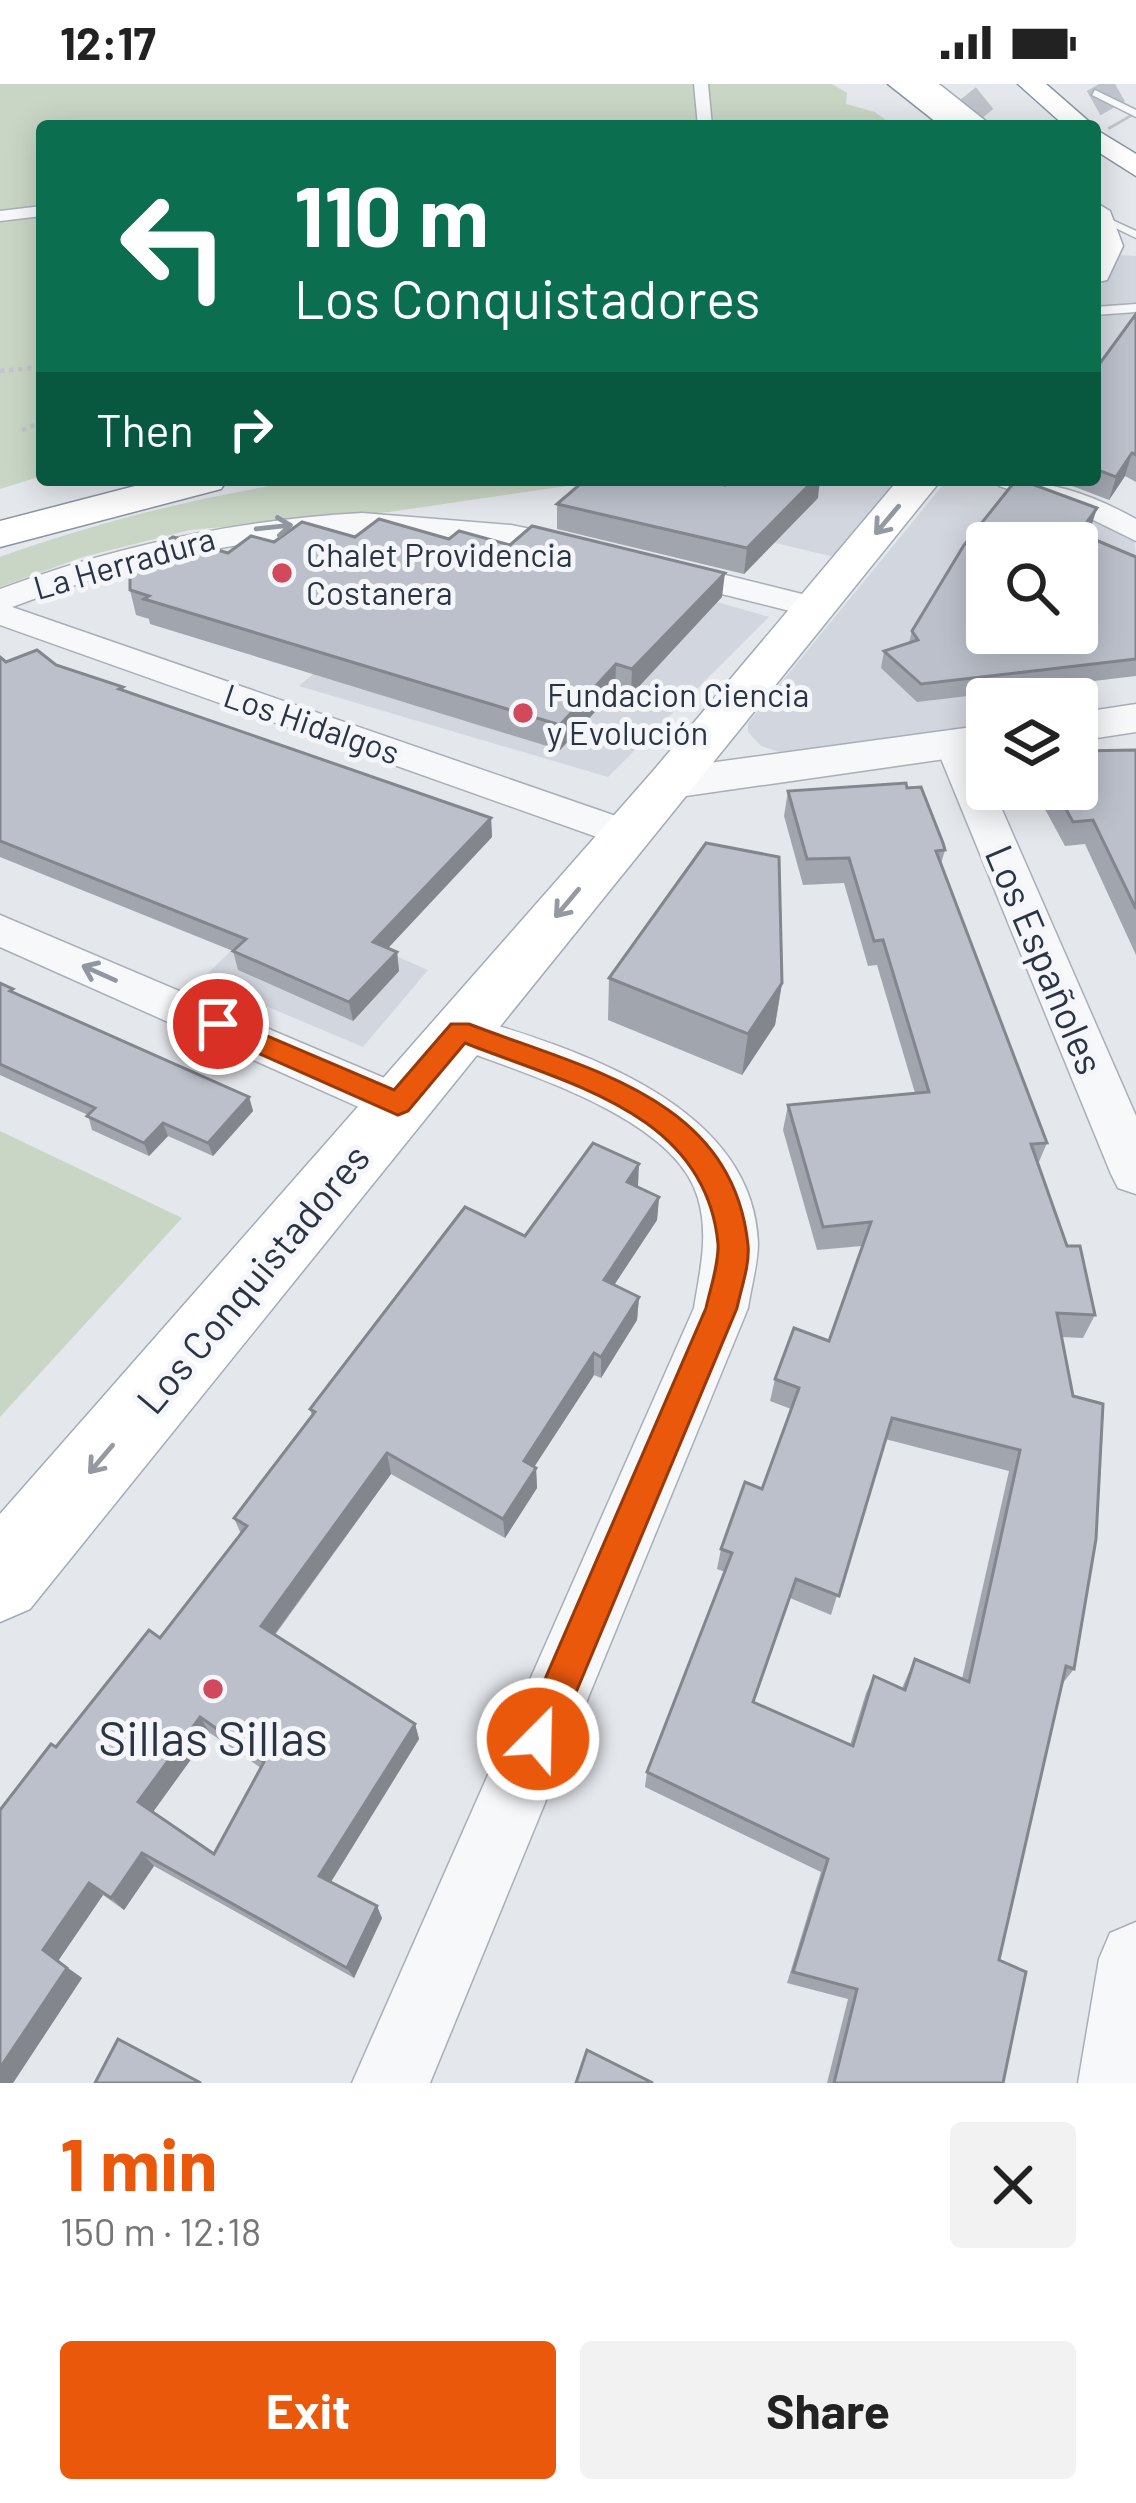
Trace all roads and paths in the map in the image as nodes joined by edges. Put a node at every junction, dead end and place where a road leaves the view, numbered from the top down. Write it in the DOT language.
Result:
graph roads {
  1 [pos="701,84"];
  2 [pos="923,84"];
  3 [pos="1031,84"];
  4 [pos="884,91"];
  5 [pos="1095,93"];
  6 [pos="704,120"];
  7 [pos="911,120"];
  8 [pos="945,120"];
  9 [pos="971,120"];
  10 [pos="1074,120"];
  11 [pos="1131,126"];
  12 [pos="1101,141"];
  13 [pos="1136,167"];
  14 [pos="1110,204"];
  15 [pos="36,212"];
  16 [pos="0,216"];
  17 [pos="1136,235"];
  18 [pos="1101,259"];
  19 [pos="1136,308"];
  20 [pos="1101,311"];
  21 [pos="36,368"];
  22 [pos="0,371"];
  23 [pos="36,424"];
  24 [pos="22,430"];
  25 [pos="74,486"];
  26 [pos="183,486"];
  27 [pos="915,486"];
  28 [pos="1029,486"];
  29 [pos="0,507"];
  30 [pos="1136,532"];
  31 [pos="0,534"];
  32 [pos="0,600"];
  33 [pos="814,608"];
  34 [pos="0,614"];
  35 [pos="1136,718"];
  36 [pos="1098,724"];
  37 [pos="966,743"];
  38 [pos="672,783"];
  39 [pos="996,810"];
  40 [pos="625,833"];
  41 [pos="0,930"];
  42 [pos="460,1031"];
  43 [pos="398,1104"];
  44 [pos="1136,1174"];
  45 [pos="0,1579"];
  46 [pos="1136,1959"];
  47 [pos="392,2083"];
  48 [pos="1117,2083"];
  1 -- 6 [label="street"];
  2 -- 9 [label="main road"];
  3 -- 10 [label="main road"];
  4 -- 7 [label="main road"];
  4 -- 8 [label="main road"];
  5 -- 11 [label="lane"];
  12 -- 13 [label="main road"];
  14 -- 17 [label="lane"];
  14 -- 18 [label="main road"];
  15 -- 16 [label="street"];
  19 -- 20 [label="lane"];
  21 -- 22 [label="path"];
  23 -- 24 [label="path"];
  25 -- 29 [label="main road"];
  26 -- 31 [label="main road"];
  27 -- 33 [label="main road, Los Conquistadores, one-way"];
  28 -- 30 [label="street"];
  32 -- 33 [label="street, La Herradura, one-way"];
  33 -- 38 [label="main road, Los Conquistadores"];
  34 -- 40 [label="street, Los Hidalgos"];
  35 -- 36 [label="street"];
  37 -- 38 [label="street"];
  38 -- 40 [label="main road, Los Conquistadores"];
  39 -- 44 [label="street, Los Españoles"];
  40 -- 42 [label="main road, Los Conquistadores, one-way"];
  43 -- 41 [label="street, one-way"];
  42 -- 43 [label="main road, Los Conquistadores"];
  42 -- 47 [label="street"];
  43 -- 45 [label="main road, Los Conquistadores, one-way"];
  46 -- 48 [label="street"];
}
